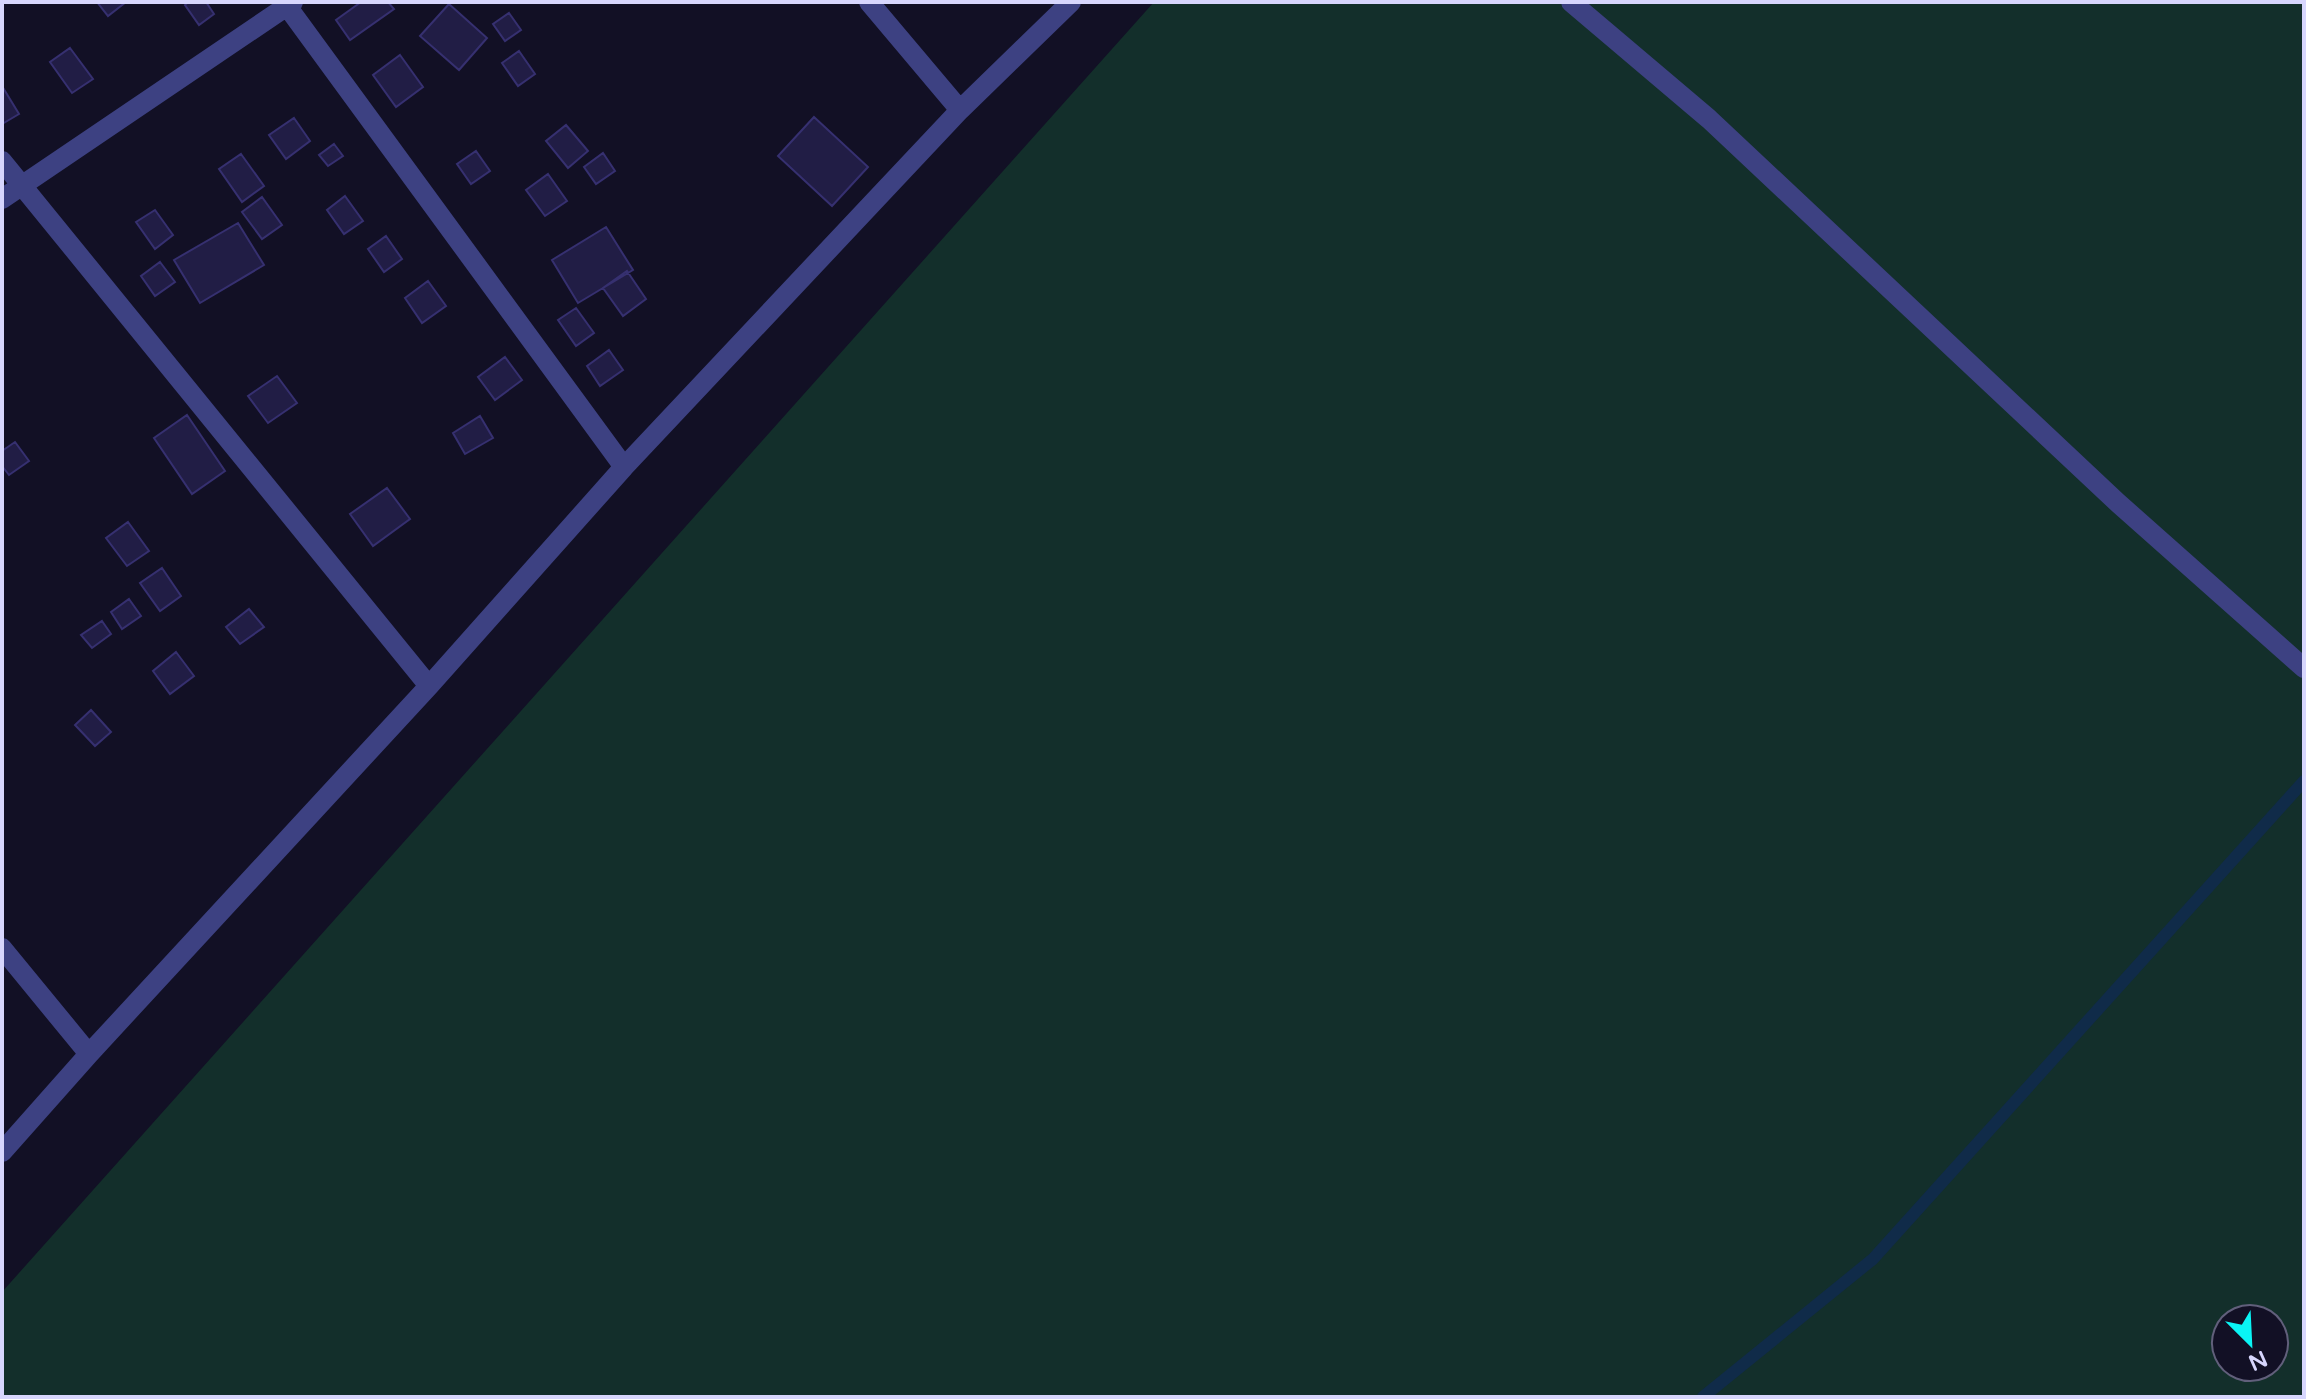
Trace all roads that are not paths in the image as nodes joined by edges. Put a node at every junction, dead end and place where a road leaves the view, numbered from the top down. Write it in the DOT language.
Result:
graph roads {
  1 [pos="869,2"];
  2 [pos="1071,2"];
  3 [pos="1571,2"];
  4 [pos="288,3"];
  5 [pos="960,110"];
  6 [pos="2,161"];
  7 [pos="21,185"];
  8 [pos="2,199"];
  9 [pos="624,467"];
  10 [pos="2304,668"];
  11 [pos="429,686"];
  12 [pos="6,960"];
  13 [pos="89,1054"];
  14 [pos="2,1152"];
  1 -- 5 [label="street"];
  2 -- 5 [label="street"];
  3 -- 10 [label="street"];
  4 -- 7 [label="street"];
  4 -- 9 [label="street"];
  5 -- 9 [label="street"];
  6 -- 7 [label="street"];
  7 -- 8 [label="street"];
  7 -- 11 [label="street"];
  9 -- 11 [label="street"];
  11 -- 13 [label="street"];
  12 -- 13 [label="street"];
  13 -- 14 [label="street"];
}
